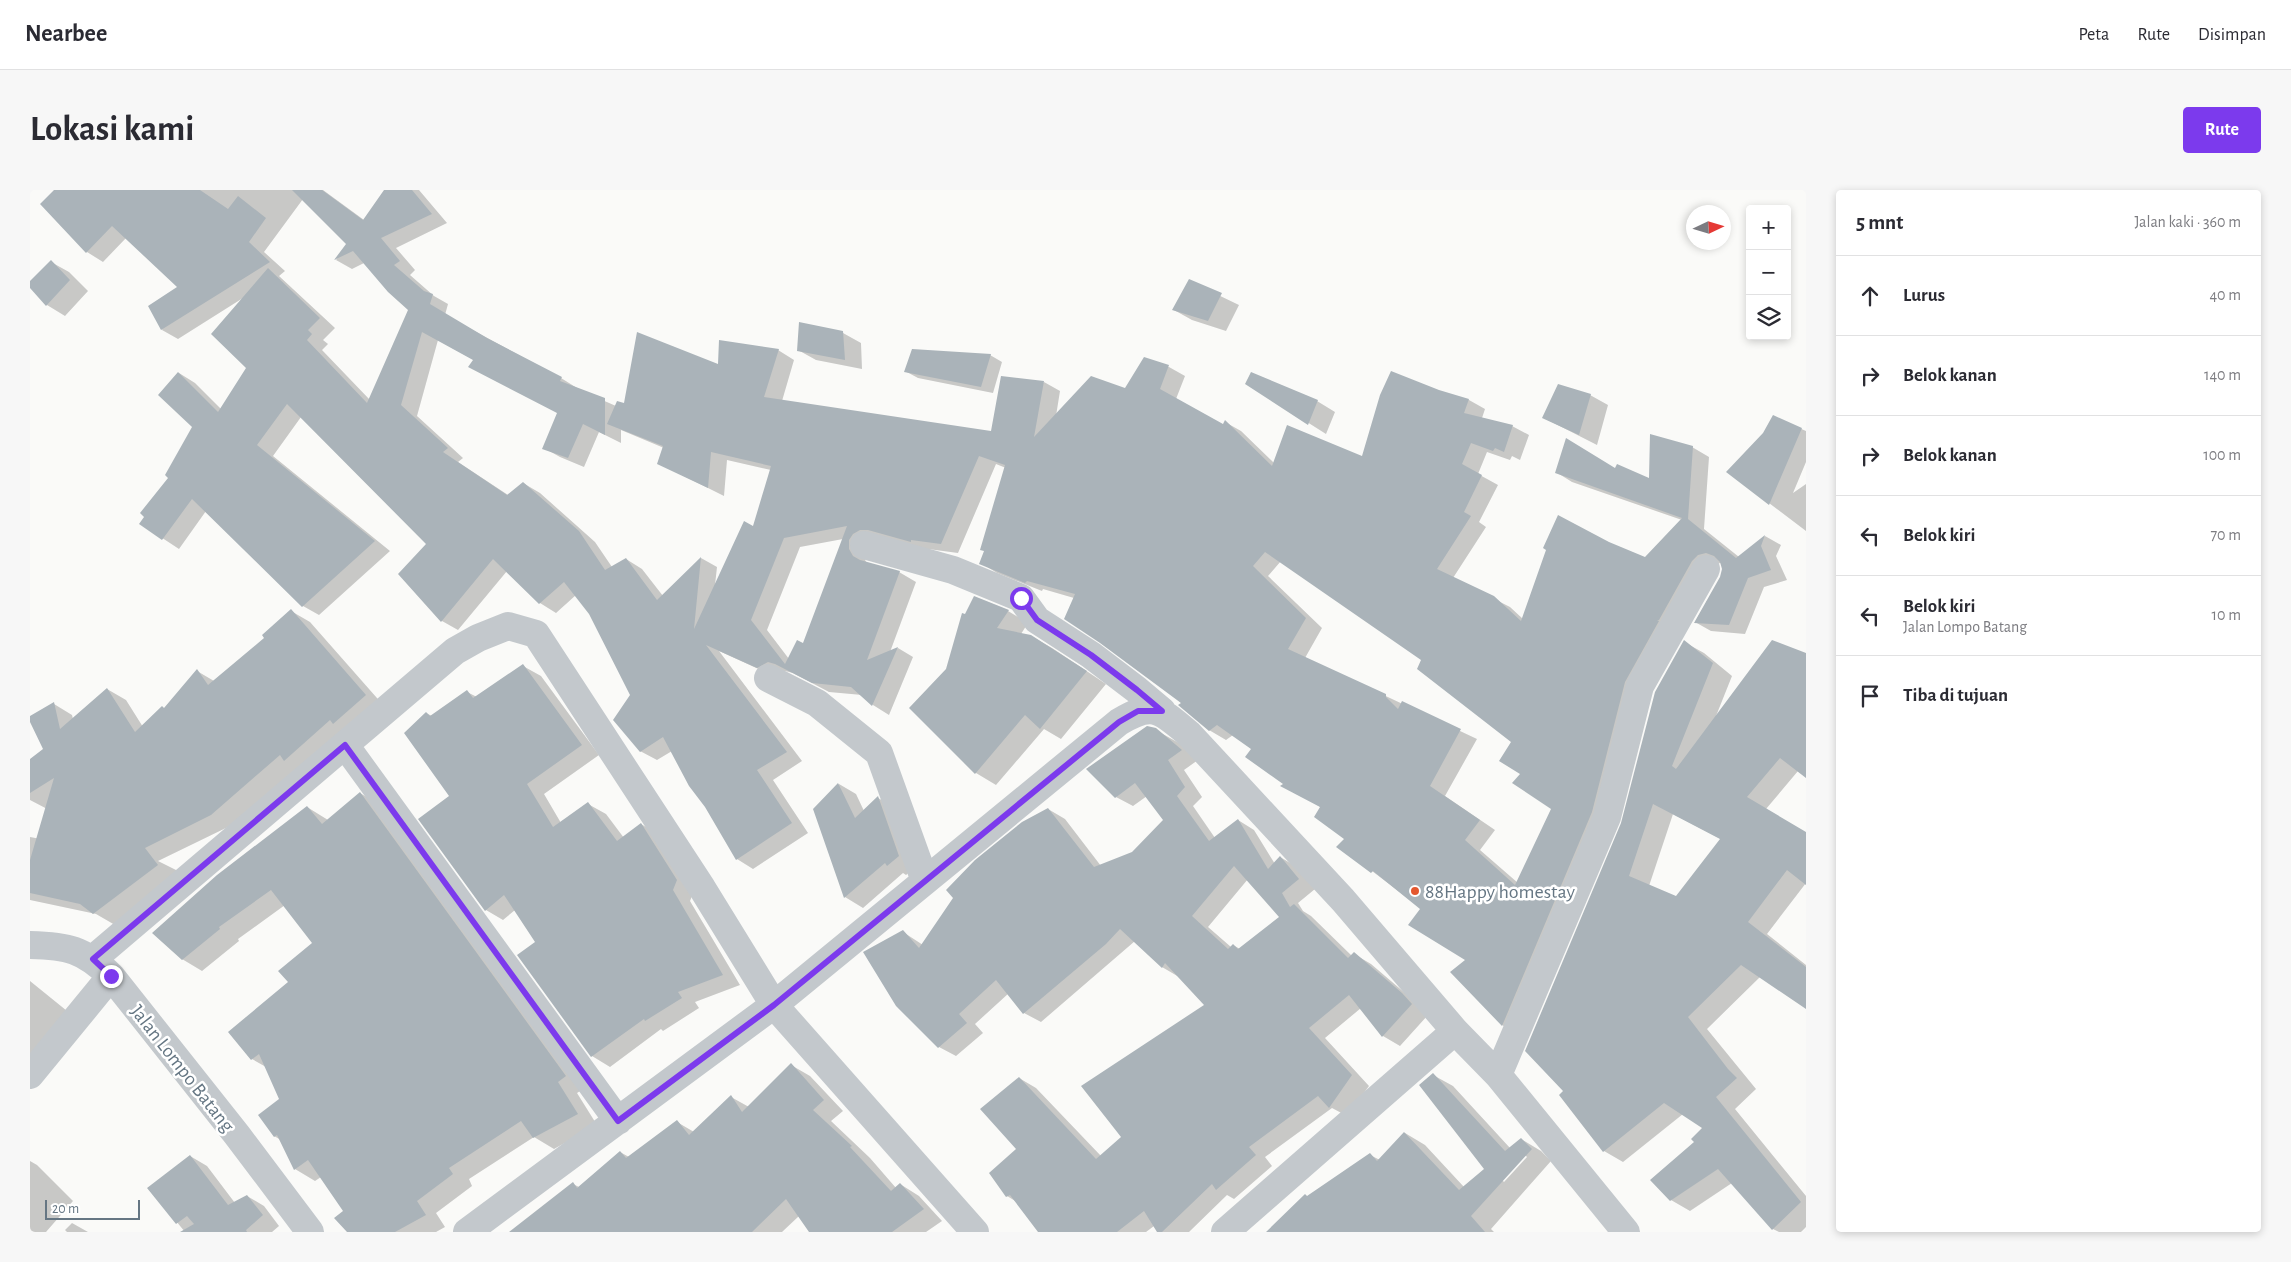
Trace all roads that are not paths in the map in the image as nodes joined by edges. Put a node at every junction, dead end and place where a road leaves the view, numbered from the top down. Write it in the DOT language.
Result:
graph roads {
  1 [pos="864,545"];
  2 [pos="1706,569"];
  3 [pos="768,678"];
  4 [pos="1162,711"];
  5 [pos="345,745"];
  6 [pos="925,882"];
  7 [pos="30,945"];
  8 [pos="102,967"];
  9 [pos="774,1005"];
  10 [pos="1455,1030"];
  11 [pos="30,1075"];
  12 [pos="1498,1075"];
  13 [pos="618,1121"];
  14 [pos="310,1232"];
  15 [pos="467,1232"];
  16 [pos="975,1232"];
  17 [pos="1225,1232"];
  18 [pos="1626,1232"];
  1 -- 4 [label="street"];
  2 -- 12 [label="street"];
  3 -- 6 [label="street"];
  4 -- 6 [label="street"];
  4 -- 10 [label="street"];
  5 -- 8 [label="street"];
  5 -- 9 [label="street"];
  5 -- 13 [label="street"];
  6 -- 9 [label="street"];
  7 -- 8 [label="street, Jalan Lompo Batang"];
  8 -- 11 [label="street"];
  8 -- 14 [label="street, Jalan Lompo Batang"];
  9 -- 13 [label="street"];
  9 -- 16 [label="street"];
  10 -- 12 [label="street"];
  10 -- 17 [label="street"];
  12 -- 18 [label="street"];
  13 -- 15 [label="street"];
}
